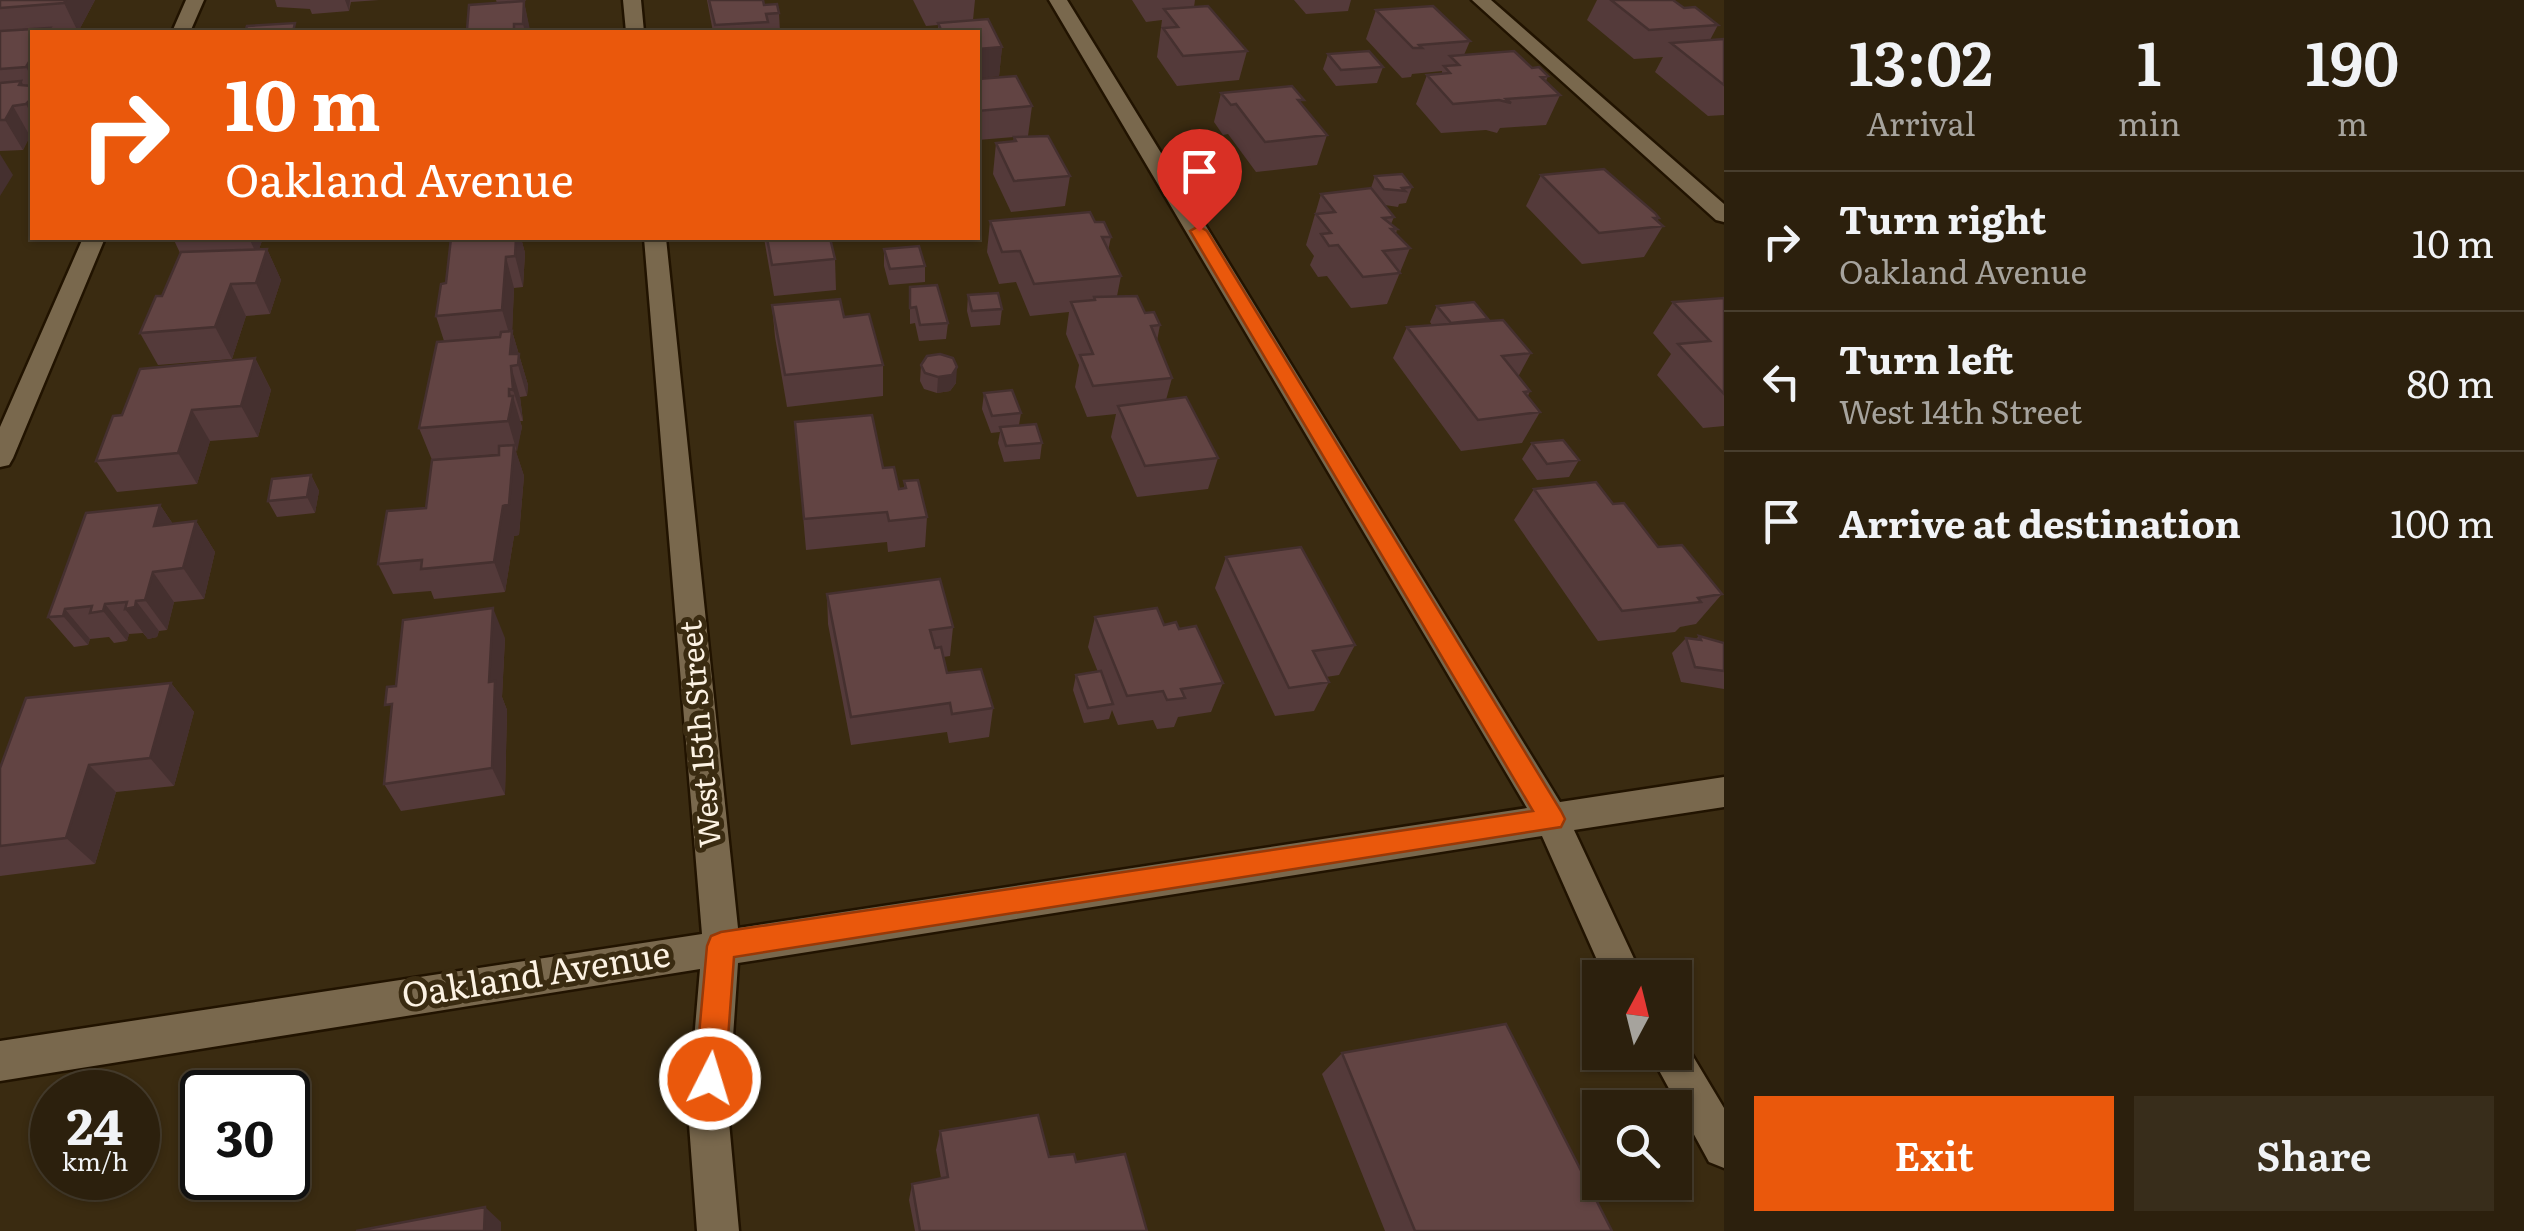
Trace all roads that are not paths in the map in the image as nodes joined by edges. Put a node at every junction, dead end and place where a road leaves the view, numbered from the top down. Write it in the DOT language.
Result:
graph roads {
  1 [pos="195,0"];
  2 [pos="632,0"];
  3 [pos="1058,0"];
  4 [pos="1481,0"];
  5 [pos="183,30"];
  6 [pos="635,30"];
  7 [pos="1724,214"];
  8 [pos="93,240"];
  9 [pos="654,240"];
  10 [pos="0,458"];
  11 [pos="1724,792"];
  12 [pos="1552,819"];
  13 [pos="721,946"];
  14 [pos="1616,960"];
  15 [pos="0,1061"];
  16 [pos="1679,1070"];
  17 [pos="1724,1147"];
  18 [pos="718,1231"];
  1 -- 5 [label="street"];
  2 -- 6 [label="street"];
  3 -- 12 [label="street"];
  4 -- 7 [label="street"];
  8 -- 10 [label="street"];
  9 -- 13 [label="street, West 15th Street"];
  11 -- 12 [label="street, Oakland Avenue"];
  12 -- 13 [label="street, Oakland Avenue"];
  12 -- 14 [label="street"];
  13 -- 15 [label="street, Oakland Avenue"];
  13 -- 18 [label="street, West 15th Street"];
  16 -- 17 [label="street"];
}
